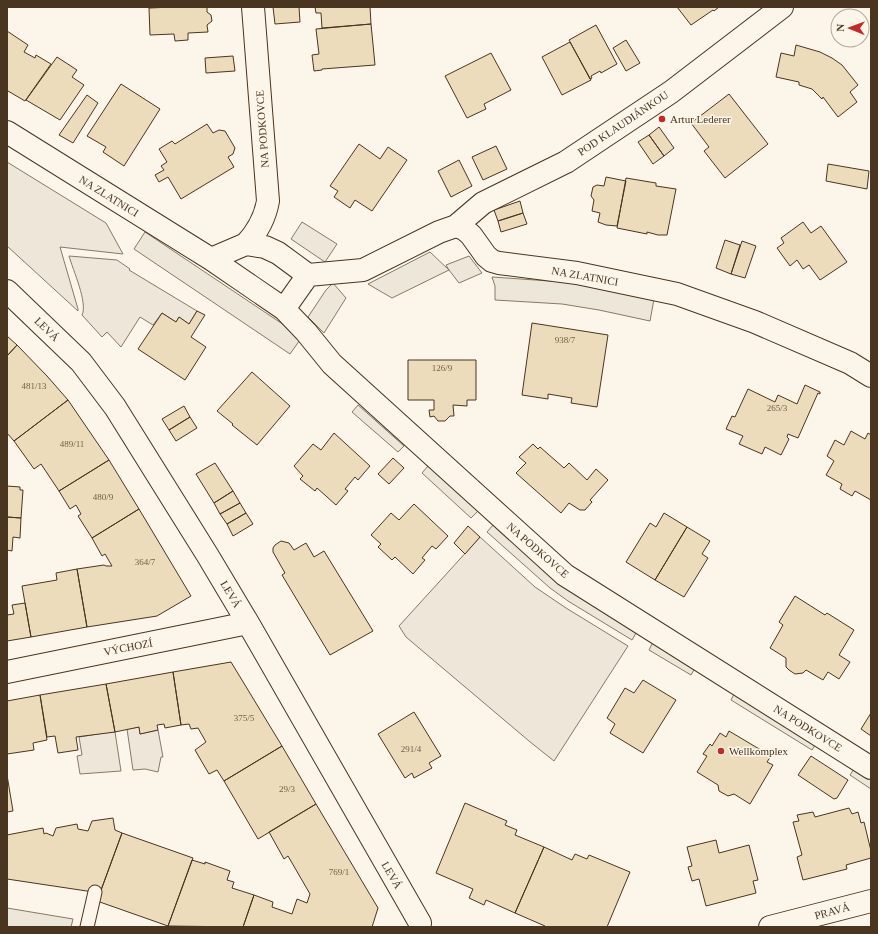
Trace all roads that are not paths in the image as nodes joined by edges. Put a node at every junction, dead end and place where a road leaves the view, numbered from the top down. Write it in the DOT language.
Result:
graph roads {
  1 [pos="253,7"];
  2 [pos="782,7"];
  3 [pos="7,132"];
  4 [pos="456,226"];
  5 [pos="246,244"];
  6 [pos="211,259"];
  7 [pos="308,275"];
  8 [pos="7,291"];
  9 [pos="284,309"];
  10 [pos="871,376"];
  11 [pos="248,623"];
  12 [pos="7,672"];
  13 [pos="871,768"];
  14 [pos="95,892"];
  15 [pos="871,901"];
  16 [pos="422,926"];
  17 [pos="87,927"];
  18 [pos="770,927"];
  1 -- 5 [label="street, NA PODKOVCE"];
  2 -- 4 [label="street, POD KLAUDIÁNKOU"];
  3 -- 6 [label="street, NA ZLATNICI"];
  4 -- 7 [label="street"];
  4 -- 10 [label="street, NA ZLATNICI"];
  5 -- 6 [label="street"];
  5 -- 7 [label="street"];
  6 -- 9 [label="street, NA ZLATNICI"];
  7 -- 9 [label="street"];
  8 -- 11 [label="street, LEVÁ"];
  9 -- 13 [label="street, NA PODKOVCE"];
  11 -- 12 [label="street, VÝCHOZÍ"];
  11 -- 16 [label="street, LEVÁ"];
  14 -- 17 [label="lane"];
  15 -- 18 [label="street, PRAVÁ"];
}
